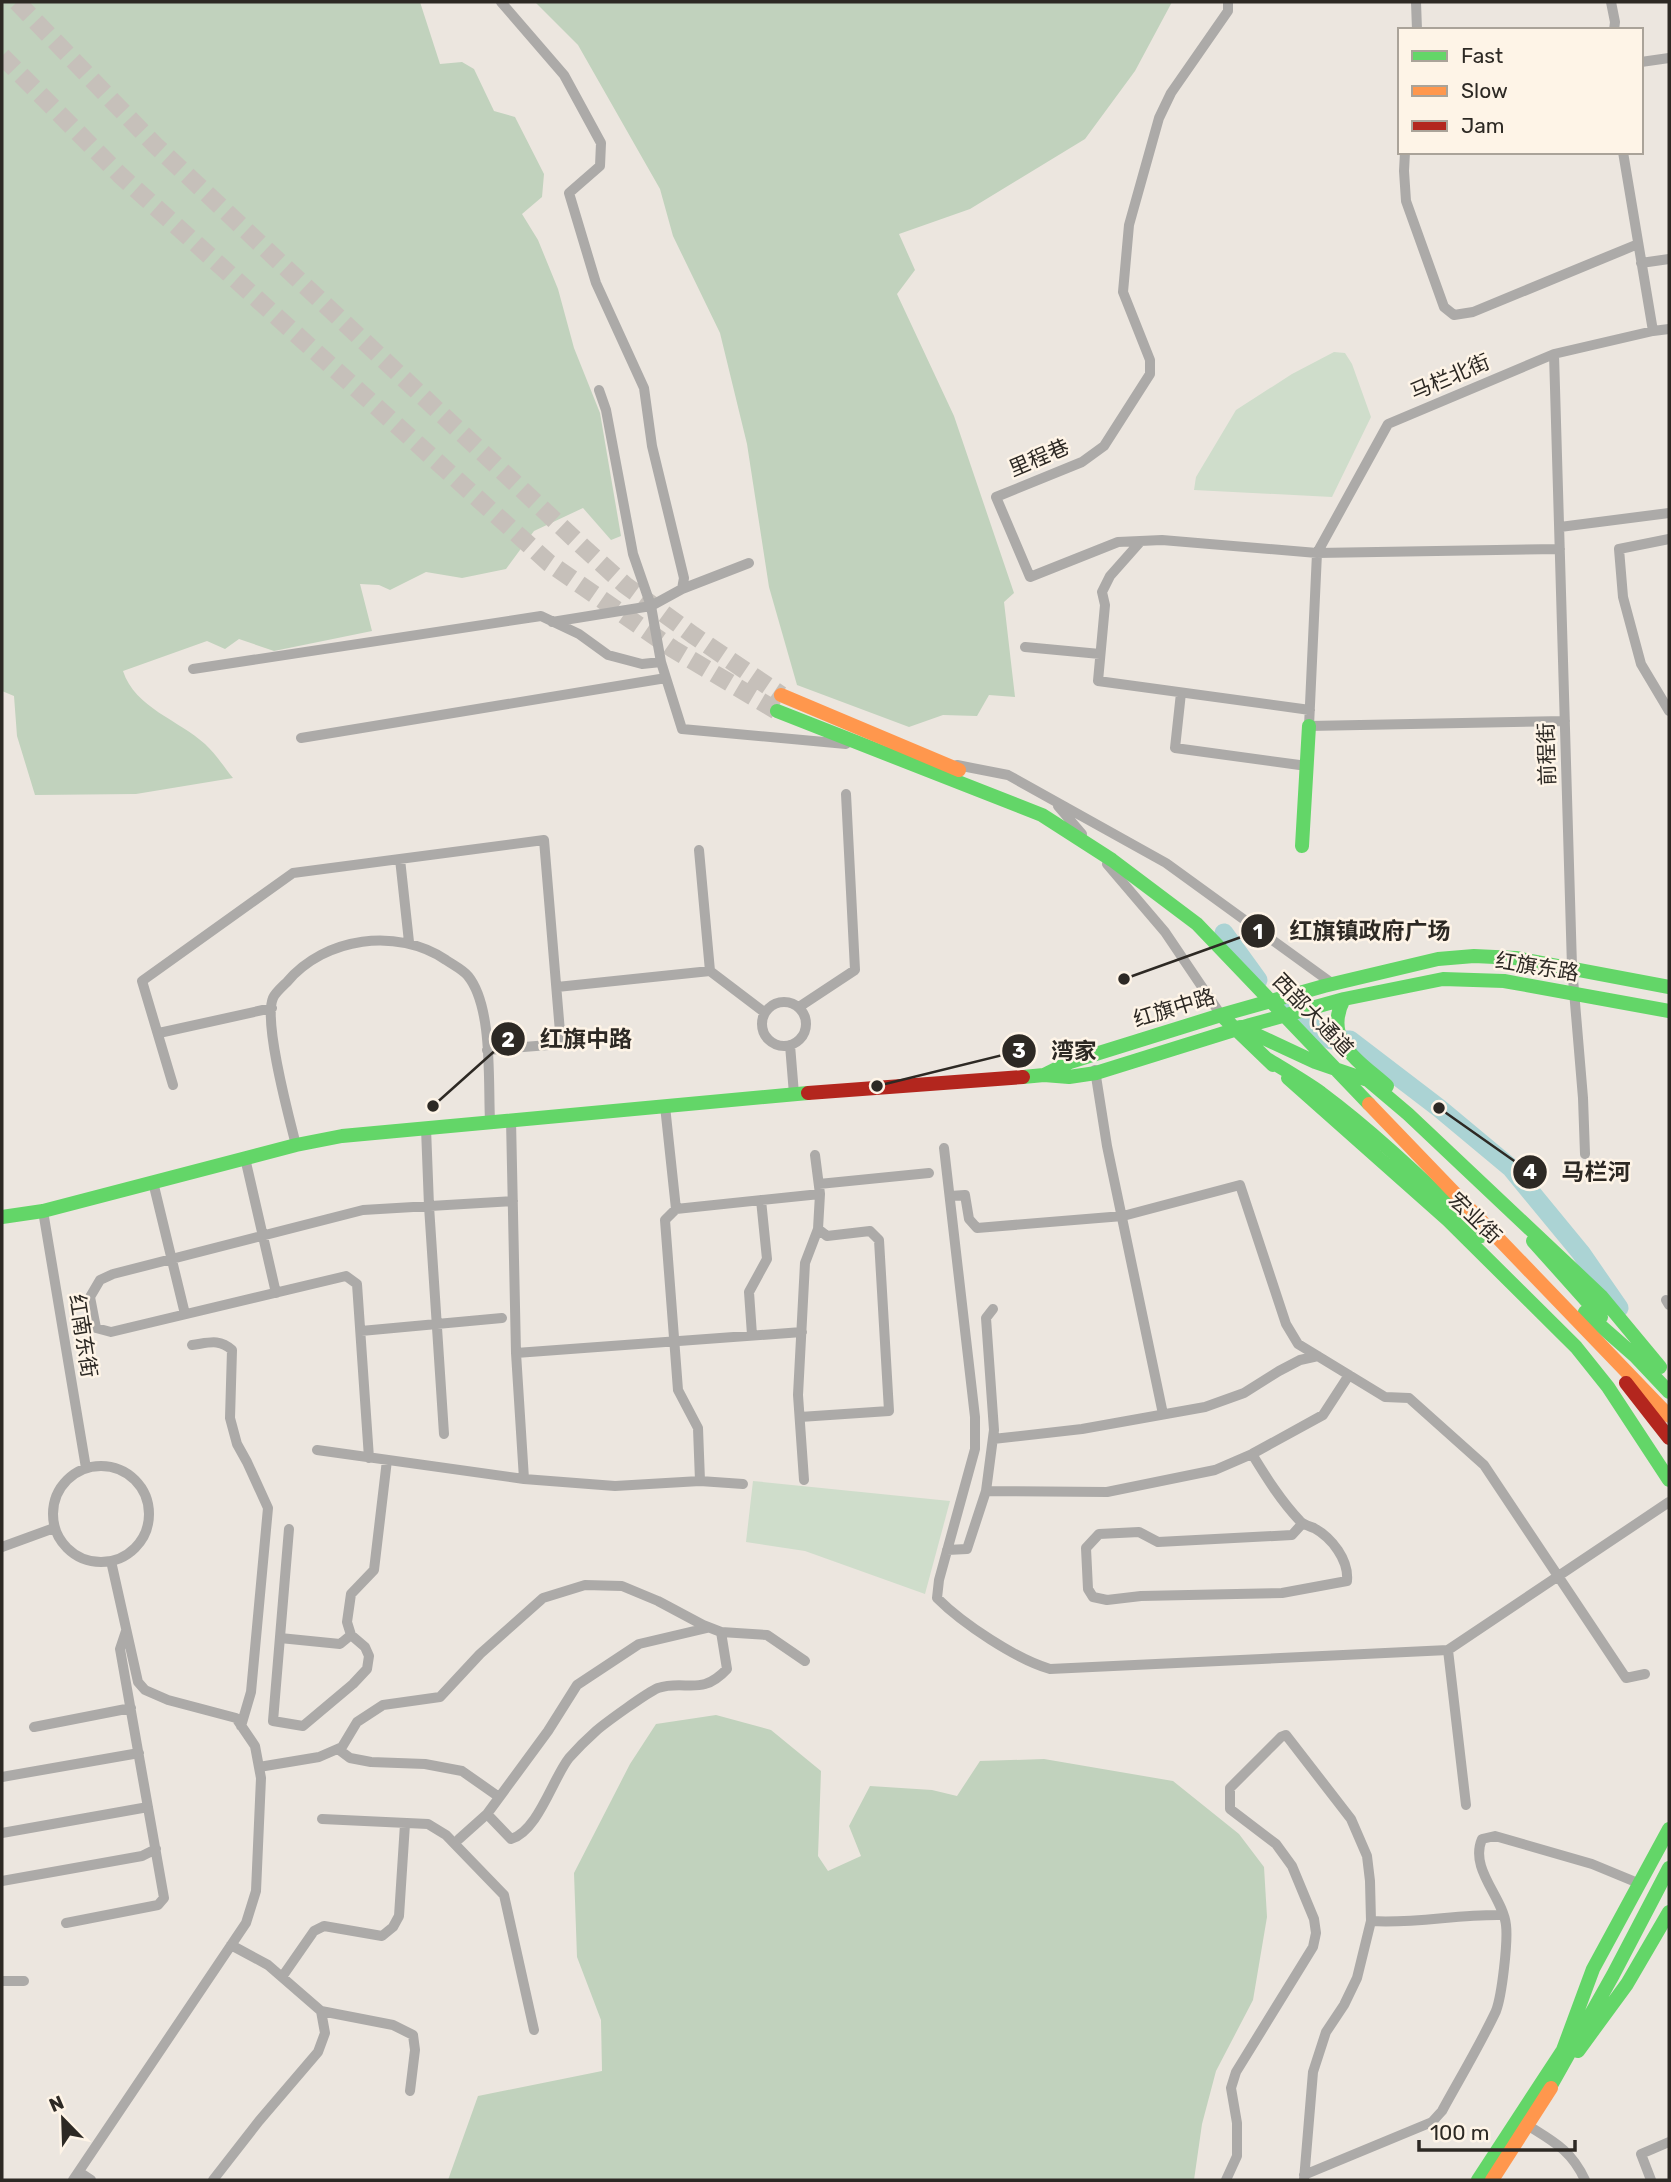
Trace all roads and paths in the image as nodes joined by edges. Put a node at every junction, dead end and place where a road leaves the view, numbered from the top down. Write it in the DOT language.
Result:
graph roads {
  1 [pos="501,2"];
  2 [pos="1228,2"];
  3 [pos="1416,2"];
  4 [pos="1611,2"];
  5 [pos="1417,28"];
  6 [pos="1614,28"];
  7 [pos="1669,58"];
  8 [pos="1643,62"];
  9 [pos="1405,154"];
  10 [pos="1623,154"];
  11 [pos="1638,244"];
  12 [pos="1669,259"];
  13 [pos="1642,263"];
  14 [pos="1669,329"];
  15 [pos="1653,331"];
  16 [pos="1555,354"];
  17 [pos="599,390"];
  18 [pos="1669,513"];
  19 [pos="1560,527"];
  20 [pos="1669,539"];
  21 [pos="1141,541"];
  22 [pos="1560,549"];
  23 [pos="1317,553"];
  24 [pos="750,563"];
  25 [pos="682,589"];
  26 [pos="651,606"];
  27 [pos="552,622"];
  28 [pos="1025,647"];
  29 [pos="1100,654"];
  30 [pos="661,662"];
  31 [pos="193,669"];
  32 [pos="666,678"];
  33 [pos="1181,693"];
  34 [pos="781,695"];
  35 [pos="1310,710"];
  36 [pos="777,711"];
  37 [pos="1669,711"];
  38 [pos="1565,721"];
  39 [pos="1309,726"];
  40 [pos="302,738"];
  41 [pos="1307,766"];
  42 [pos="846,794"];
  43 [pos="1053,800"];
  44 [pos="1302,846"];
  45 [pos="699,850"];
  46 [pos="400,859"];
  47 [pos="409,943"];
  48 [pos="1572,967"];
  49 [pos="710,971"];
  50 [pos="1329,985"];
  51 [pos="557,987"];
  52 [pos="1669,987"];
  53 [pos="1574,994"];
  54 [pos="1344,999"];
  55 [pos="799,1007"];
  56 [pos="272,1008"];
  57 [pos="1237,1011"];
  58 [pos="1669,1011"];
  59 [pos="764,1012"];
  60 [pos="1221,1015"];
  61 [pos="1242,1027"];
  62 [pos="159,1033"];
  63 [pos="790,1045"];
  64 [pos="487,1050"];
  65 [pos="1094,1055"];
  66 [pos="1267,1059"];
  67 [pos="1096,1073"];
  68 [pos="1044,1075"];
  69 [pos="1369,1081"];
  70 [pos="173,1085"];
  71 [pos="1388,1087"];
  72 [pos="794,1094"];
  73 [pos="666,1106"];
  74 [pos="510,1119"];
  75 [pos="490,1121"];
  76 [pos="426,1128"];
  77 [pos="296,1145"];
  78 [pos="944,1148"];
  79 [pos="1585,1154"];
  80 [pos="815,1155"];
  81 [pos="246,1158"];
  82 [pos="929,1173"];
  83 [pos="153,1182"];
  84 [pos="819,1189"];
  85 [pos="950,1196"];
  86 [pos="761,1200"];
  87 [pos="513,1201"];
  88 [pos="429,1206"];
  89 [pos="676,1209"];
  90 [pos="43,1211"];
  91 [pos="1123,1216"];
  92 [pos="2,1217"];
  93 [pos="818,1228"];
  94 [pos="263,1236"];
  95 [pos="173,1259"];
  96 [pos="1548,1288"];
  97 [pos="276,1293"];
  98 [pos="993,1309"];
  99 [pos="185,1314"];
  100 [pos="502,1318"];
  101 [pos="1583,1323"];
  102 [pos="436,1324"];
  103 [pos="361,1331"];
  104 [pos="802,1332"];
  105 [pos="752,1335"];
  106 [pos="674,1341"];
  107 [pos="192,1345"];
  108 [pos="516,1353"];
  109 [pos="1318,1356"];
  110 [pos="1649,1365"];
  111 [pos="1349,1375"];
  112 [pos="1669,1377"];
  113 [pos="1669,1385"];
  114 [pos="1608,1387"];
  115 [pos="1669,1392"];
  116 [pos="1163,1414"];
  117 [pos="1669,1416"];
  118 [pos="800,1417"];
  119 [pos="443,1434"];
  120 [pos="1669,1438"];
  121 [pos="993,1439"];
  122 [pos="317,1450"];
  123 [pos="1252,1454"];
  124 [pos="369,1458"];
  125 [pos="387,1460"];
  126 [pos="86,1468"];
  127 [pos="524,1479"];
  128 [pos="803,1480"];
  129 [pos="1669,1480"];
  130 [pos="701,1481"];
  131 [pos="743,1484"];
  132 [pos="986,1491"];
  133 [pos="1669,1502"];
  134 [pos="1302,1524"];
  135 [pos="54,1528"];
  136 [pos="289,1529"];
  137 [pos="2,1547"];
  138 [pos="947,1550"];
  139 [pos="111,1561"];
  140 [pos="1557,1577"];
  141 [pos="709,1628"];
  142 [pos="126,1630"];
  143 [pos="721,1632"];
  144 [pos="351,1635"];
  145 [pos="280,1638"];
  146 [pos="1448,1650"];
  147 [pos="805,1661"];
  148 [pos="1645,1674"];
  149 [pos="131,1708"];
  150 [pos="241,1726"];
  151 [pos="34,1727"];
  152 [pos="338,1749"];
  153 [pos="139,1753"];
  154 [pos="259,1767"];
  155 [pos="2,1777"];
  156 [pos="499,1797"];
  157 [pos="1466,1805"];
  158 [pos="148,1807"];
  159 [pos="486,1814"];
  160 [pos="323,1819"];
  161 [pos="405,1824"];
  162 [pos="1669,1829"];
  163 [pos="2,1833"];
  164 [pos="459,1839"];
  165 [pos="156,1849"];
  166 [pos="1669,1868"];
  167 [pos="2,1881"];
  168 [pos="1638,1883"];
  169 [pos="1669,1912"];
  170 [pos="1502,1915"];
  171 [pos="1371,1921"];
  172 [pos="66,1923"];
  173 [pos="231,1944"];
  174 [pos="1613,1975"];
  175 [pos="282,1977"];
  176 [pos="2,1981"];
  177 [pos="24,1981"];
  178 [pos="321,2011"];
  179 [pos="534,2030"];
  180 [pos="1563,2050"];
  181 [pos="410,2091"];
  182 [pos="1545,2096"];
  183 [pos="1527,2125"];
  184 [pos="1669,2142"];
  185 [pos="76,2176"];
  186 [pos="1304,2178"];
  187 [pos="91,2180"];
  188 [pos="213,2180"];
  189 [pos="1226,2180"];
  190 [pos="1478,2180"];
  191 [pos="1492,2180"];
  192 [pos="1585,2180"];
  193 [pos="1651,2180"];
  1 -- 25 [label="street"];
  2 -- 21 [label="street, 里程巷"];
  3 -- 5 [label="street"];
  4 -- 6 [label="street"];
  7 -- 8 [label="street"];
  9 -- 11 [label="street"];
  10 -- 11 [label="street"];
  11 -- 13 [label="street"];
  12 -- 13 [label="street"];
  13 -- 15 [label="street"];
  14 -- 15 [label="street, 马栏北街"];
  15 -- 16 [label="street, 马栏北街"];
  16 -- 19 [label="street, 前程街"];
  16 -- 23 [label="street, 马栏北街"];
  17 -- 26 [label="street"];
  18 -- 19 [label="street"];
  19 -- 22 [label="street, 前程街"];
  20 -- 37 [label="street"];
  21 -- 23 [label="street, 里程巷"];
  21 -- 29 [label="street"];
  22 -- 23 [label="street, 里程巷"];
  22 -- 38 [label="street, 前程街"];
  23 -- 35 [label="street"];
  24 -- 25 [label="street"];
  25 -- 26 [label="street"];
  26 -- 27 [label="street"];
  26 -- 30 [label="street"];
  27 -- 30 [label="street"];
  27 -- 31 [label="street"];
  28 -- 29 [label="street"];
  29 -- 33 [label="street"];
  30 -- 32 [label="street"];
  32 -- 40 [label="street"];
  32 -- 43 [label="street"];
  33 -- 35 [label="street"];
  33 -- 41 [label="street"];
  34 -- 115 [label="main road, 西部大通道"];
  35 -- 39 [label="street"];
  36 -- 96 [label="main road, 西部大通道"];
  38 -- 39 [label="street"];
  38 -- 48 [label="street, 前程街"];
  39 -- 41 [label="main road"];
  41 -- 44 [label="main road"];
  42 -- 55 [label="street"];
  43 -- 50 [label="street"];
  43 -- 60 [label="street"];
  45 -- 49 [label="street"];
  46 -- 47 [label="street"];
  46 -- 51 [label="street"];
  46 -- 62 [label="street"];
  47 -- 56 [label="street"];
  47 -- 64 [label="street"];
  48 -- 50 [label="main road, 红旗东路"];
  48 -- 52 [label="main road, 红旗东路"];
  48 -- 53 [label="street, 前程街"];
  49 -- 51 [label="street"];
  49 -- 59 [label="street"];
  50 -- 57 [label="main road, 红旗东路"];
  51 -- 64 [label="street"];
  53 -- 54 [label="main road, 红旗东路"];
  53 -- 58 [label="main road, 红旗东路"];
  53 -- 79 [label="street, 前程街"];
  54 -- 61 [label="main road, 红旗东路"];
  54 -- 71 [label="main road, 宏业街"];
  55 -- 59 [label="street"];
  55 -- 63 [label="street"];
  56 -- 62 [label="street"];
  56 -- 77 [label="street"];
  57 -- 60 [label="main road, 红旗中路"];
  59 -- 63 [label="street"];
  60 -- 61 [label="main road, 宏业街"];
  60 -- 65 [label="main road, 红旗中路"];
  61 -- 66 [label="main road, 宏业街"];
  61 -- 67 [label="main road, 红旗中路"];
  61 -- 69 [label="main road"];
  62 -- 70 [label="street"];
  63 -- 72 [label="street"];
  64 -- 75 [label="street"];
  65 -- 67 [label="street"];
  65 -- 68 [label="main road, 红旗中路"];
  66 -- 96 [label="main road"];
  66 -- 114 [label="main road, 宏业街"];
  67 -- 68 [label="main road, 红旗中路"];
  67 -- 91 [label="street"];
  68 -- 72 [label="main road, 红旗中路"];
  69 -- 71 [label="main road"];
  69 -- 112 [label="main road"];
  71 -- 110 [label="main road, 宏业街"];
  72 -- 73 [label="main road, 红旗中路"];
  73 -- 74 [label="main road, 红旗中路"];
  73 -- 89 [label="street"];
  74 -- 75 [label="main road, 红旗中路"];
  74 -- 87 [label="street"];
  75 -- 76 [label="main road, 红旗中路"];
  76 -- 77 [label="main road, 红旗中路"];
  76 -- 88 [label="street"];
  77 -- 81 [label="main road, 红旗中路"];
  78 -- 85 [label="street"];
  80 -- 84 [label="street"];
  81 -- 83 [label="main road, 红旗中路"];
  81 -- 94 [label="street"];
  82 -- 84 [label="street"];
  83 -- 90 [label="main road, 红旗中路"];
  83 -- 95 [label="street"];
  84 -- 86 [label="street"];
  84 -- 93 [label="street"];
  85 -- 91 [label="street"];
  85 -- 138 [label="street"];
  86 -- 89 [label="street"];
  86 -- 105 [label="street"];
  87 -- 88 [label="street"];
  87 -- 108 [label="street"];
  88 -- 94 [label="street"];
  88 -- 102 [label="street"];
  89 -- 106 [label="street"];
  90 -- 92 [label="main road, 红旗中路"];
  90 -- 126 [label="street, 红南东街"];
  91 -- 109 [label="street"];
  91 -- 116 [label="street"];
  93 -- 104 [label="street"];
  93 -- 118 [label="street"];
  94 -- 95 [label="street"];
  94 -- 97 [label="street"];
  95 -- 99 [label="street"];
  95 -- 99 [label="street"];
  96 -- 101 [label="main road, 西部大通道"];
  97 -- 99 [label="street"];
  97 -- 103 [label="street"];
  98 -- 121 [label="street"];
  100 -- 102 [label="street"];
  101 -- 117 [label="main road, 西部大通道"];
  101 -- 120 [label="main road"];
  102 -- 103 [label="street"];
  102 -- 119 [label="street"];
  103 -- 124 [label="street"];
  104 -- 105 [label="street"];
  104 -- 118 [label="street"];
  105 -- 106 [label="street"];
  106 -- 108 [label="street"];
  106 -- 130 [label="street"];
  107 -- 150 [label="street"];
  108 -- 127 [label="street"];
  109 -- 111 [label="street"];
  109 -- 116 [label="street"];
  110 -- 113 [label="main road, 宏业街"];
  110 -- 114 [label="main road"];
  111 -- 123 [label="street"];
  111 -- 140 [label="street"];
  114 -- 129 [label="main road, 宏业街"];
  116 -- 121 [label="street"];
  118 -- 128 [label="street"];
  121 -- 132 [label="street"];
  122 -- 124 [label="street"];
  123 -- 132 [label="street"];
  123 -- 134 [label="street"];
  124 -- 125 [label="street"];
  125 -- 127 [label="street"];
  125 -- 144 [label="street"];
  126 -- 135 [label="street"];
  126 -- 139 [label="street"];
  127 -- 130 [label="street"];
  130 -- 131 [label="street"];
  132 -- 138 [label="street"];
  133 -- 140 [label="street"];
  134 -- 134 [label="street"];
  135 -- 137 [label="street"];
  135 -- 139 [label="street"];
  136 -- 145 [label="street"];
  138 -- 146 [label="street"];
  139 -- 142 [label="street"];
  140 -- 146 [label="street"];
  140 -- 148 [label="street"];
  141 -- 143 [label="street"];
  141 -- 152 [label="street"];
  141 -- 156 [label="street"];
  142 -- 149 [label="street"];
  142 -- 150 [label="street"];
  143 -- 147 [label="street"];
  143 -- 159 [label="street"];
  144 -- 145 [label="street"];
  144 -- 145 [label="street"];
  146 -- 157 [label="street"];
  149 -- 151 [label="street"];
  149 -- 153 [label="street"];
  150 -- 154 [label="street"];
  152 -- 154 [label="street"];
  152 -- 156 [label="street"];
  153 -- 155 [label="street"];
  153 -- 158 [label="street"];
  154 -- 173 [label="street"];
  156 -- 159 [label="street"];
  158 -- 163 [label="street"];
  158 -- 165 [label="street"];
  159 -- 164 [label="street"];
  160 -- 161 [label="street"];
  161 -- 175 [label="street"];
  161 -- 179 [label="street"];
  162 -- 168 [label="main road"];
  165 -- 167 [label="street"];
  165 -- 172 [label="street"];
  166 -- 174 [label="main road"];
  168 -- 170 [label="street"];
  168 -- 180 [label="main road"];
  169 -- 182 [label="main road"];
  170 -- 171 [label="street"];
  170 -- 186 [label="street"];
  171 -- 186 [label="street"];
  171 -- 189 [label="street"];
  173 -- 175 [label="street"];
  173 -- 185 [label="street"];
  174 -- 180 [label="main road"];
  174 -- 182 [label="main road"];
  175 -- 178 [label="street"];
  176 -- 177 [label="street"];
  178 -- 181 [label="street"];
  178 -- 188 [label="street"];
  180 -- 190 [label="main road"];
  182 -- 183 [label="main road"];
  183 -- 191 [label="main road"];
  183 -- 192 [label="street"];
  184 -- 193 [label="street"];
  185 -- 187 [label="street"];
}
